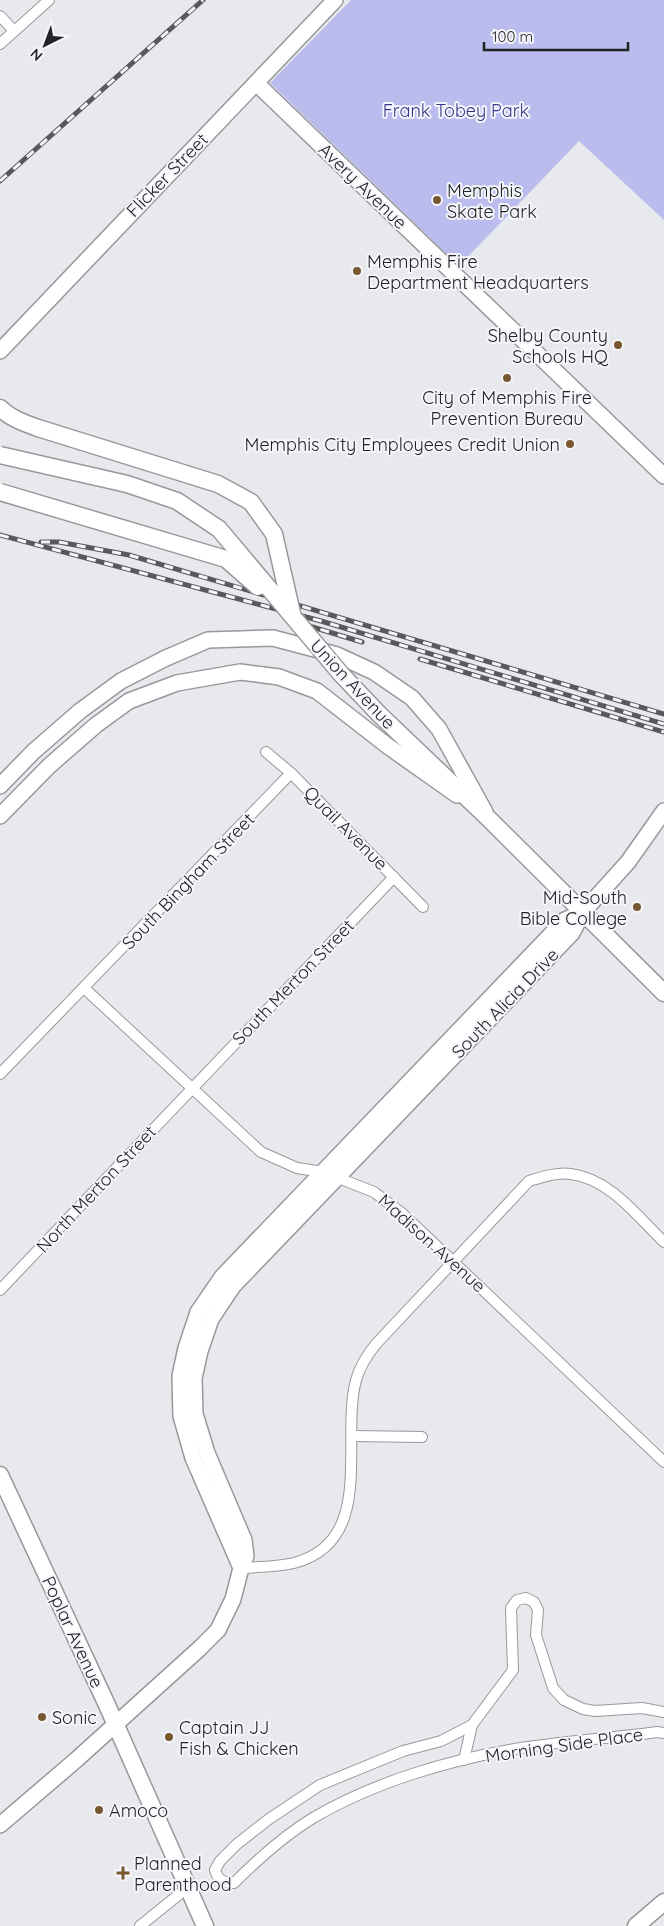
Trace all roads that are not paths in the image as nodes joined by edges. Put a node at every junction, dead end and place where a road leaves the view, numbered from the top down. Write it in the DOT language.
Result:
graph roads {
  1 [pos="49,0"];
  2 [pos="335,0"];
  3 [pos="0,16"];
  4 [pos="14,31"];
  5 [pos="0,44"];
  6 [pos="256,83"];
  7 [pos="0,351"];
  8 [pos="0,408"];
  9 [pos="0,455"];
  10 [pos="664,476"];
  11 [pos="0,492"];
  12 [pos="292,616"];
  13 [pos="166,658"];
  14 [pos="176,682"];
  15 [pos="266,752"];
  16 [pos="291,773"];
  17 [pos="12,774"];
  18 [pos="0,786"];
  19 [pos="27,789"];
  20 [pos="664,811"];
  21 [pos="0,816"];
  22 [pos="488,818"];
  23 [pos="394,877"];
  24 [pos="423,907"];
  25 [pos="582,912"];
  26 [pos="84,988"];
  27 [pos="664,993"];
  28 [pos="0,1074"];
  29 [pos="193,1087"];
  30 [pos="330,1175"];
  31 [pos="664,1242"];
  32 [pos="454,1262"];
  33 [pos="0,1290"];
  34 [pos="352,1436"];
  35 [pos="422,1437"];
  36 [pos="662,1455"];
  37 [pos="0,1475"];
  38 [pos="241,1568"];
  39 [pos="664,1712"];
  40 [pos="116,1724"];
  41 [pos="472,1725"];
  42 [pos="664,1733"];
  43 [pos="464,1760"];
  44 [pos="0,1825"];
  45 [pos="187,1888"];
  46 [pos="664,1902"];
  47 [pos="140,1926"];
  48 [pos="205,1926"];
  49 [pos="636,1926"];
  1 -- 4 [label="street"];
  2 -- 6 [label="street, Flicker Street"];
  3 -- 4 [label="street"];
  4 -- 5 [label="street"];
  6 -- 7 [label="street, Flicker Street"];
  6 -- 10 [label="street, Avery Avenue"];
  8 -- 12 [label="main road, bridge"];
  9 -- 12 [label="main road, Union Avenue, bridge"];
  11 -- 12 [label="main road, bridge"];
  12 -- 22 [label="main road, Union Avenue, bridge"];
  13 -- 14 [label="street"];
  13 -- 17 [label="street"];
  13 -- 22 [label="street"];
  14 -- 19 [label="street"];
  14 -- 22 [label="street"];
  15 -- 16 [label="street, Quail Avenue"];
  16 -- 23 [label="street, Quail Avenue"];
  16 -- 26 [label="street, South Bingham Street"];
  17 -- 18 [label="street"];
  17 -- 19 [label="street"];
  19 -- 21 [label="street"];
  20 -- 25 [label="street, South Alicia Drive"];
  22 -- 25 [label="main road, Union Avenue"];
  23 -- 24 [label="street, Quail Avenue"];
  23 -- 29 [label="street, South Merton Street"];
  25 -- 27 [label="main road, Union Avenue"];
  25 -- 30 [label="street, South Alicia Drive"];
  26 -- 28 [label="street, South Bingham Street"];
  26 -- 29 [label="street, Madison Avenue"];
  29 -- 30 [label="street, Madison Avenue"];
  29 -- 33 [label="street, North Merton Street"];
  30 -- 32 [label="street, Madison Avenue"];
  30 -- 38 [label="street, South Alicia Drive"];
  31 -- 32 [label="street"];
  32 -- 34 [label="street"];
  32 -- 36 [label="street, Madison Avenue"];
  34 -- 35 [label="street"];
  34 -- 38 [label="street"];
  37 -- 40 [label="main road, Poplar Avenue"];
  38 -- 40 [label="street"];
  39 -- 41 [label="street, Morning Side Place"];
  40 -- 44 [label="street"];
  40 -- 45 [label="main road, Poplar Avenue"];
  41 -- 43 [label="street, Morning Side Place"];
  41 -- 43 [label="street, Morning Side Place"];
  42 -- 43 [label="street, Morning Side Place"];
  45 -- 47 [label="street"];
  45 -- 48 [label="main road, Poplar Avenue"];
  46 -- 49 [label="main road"];
}
